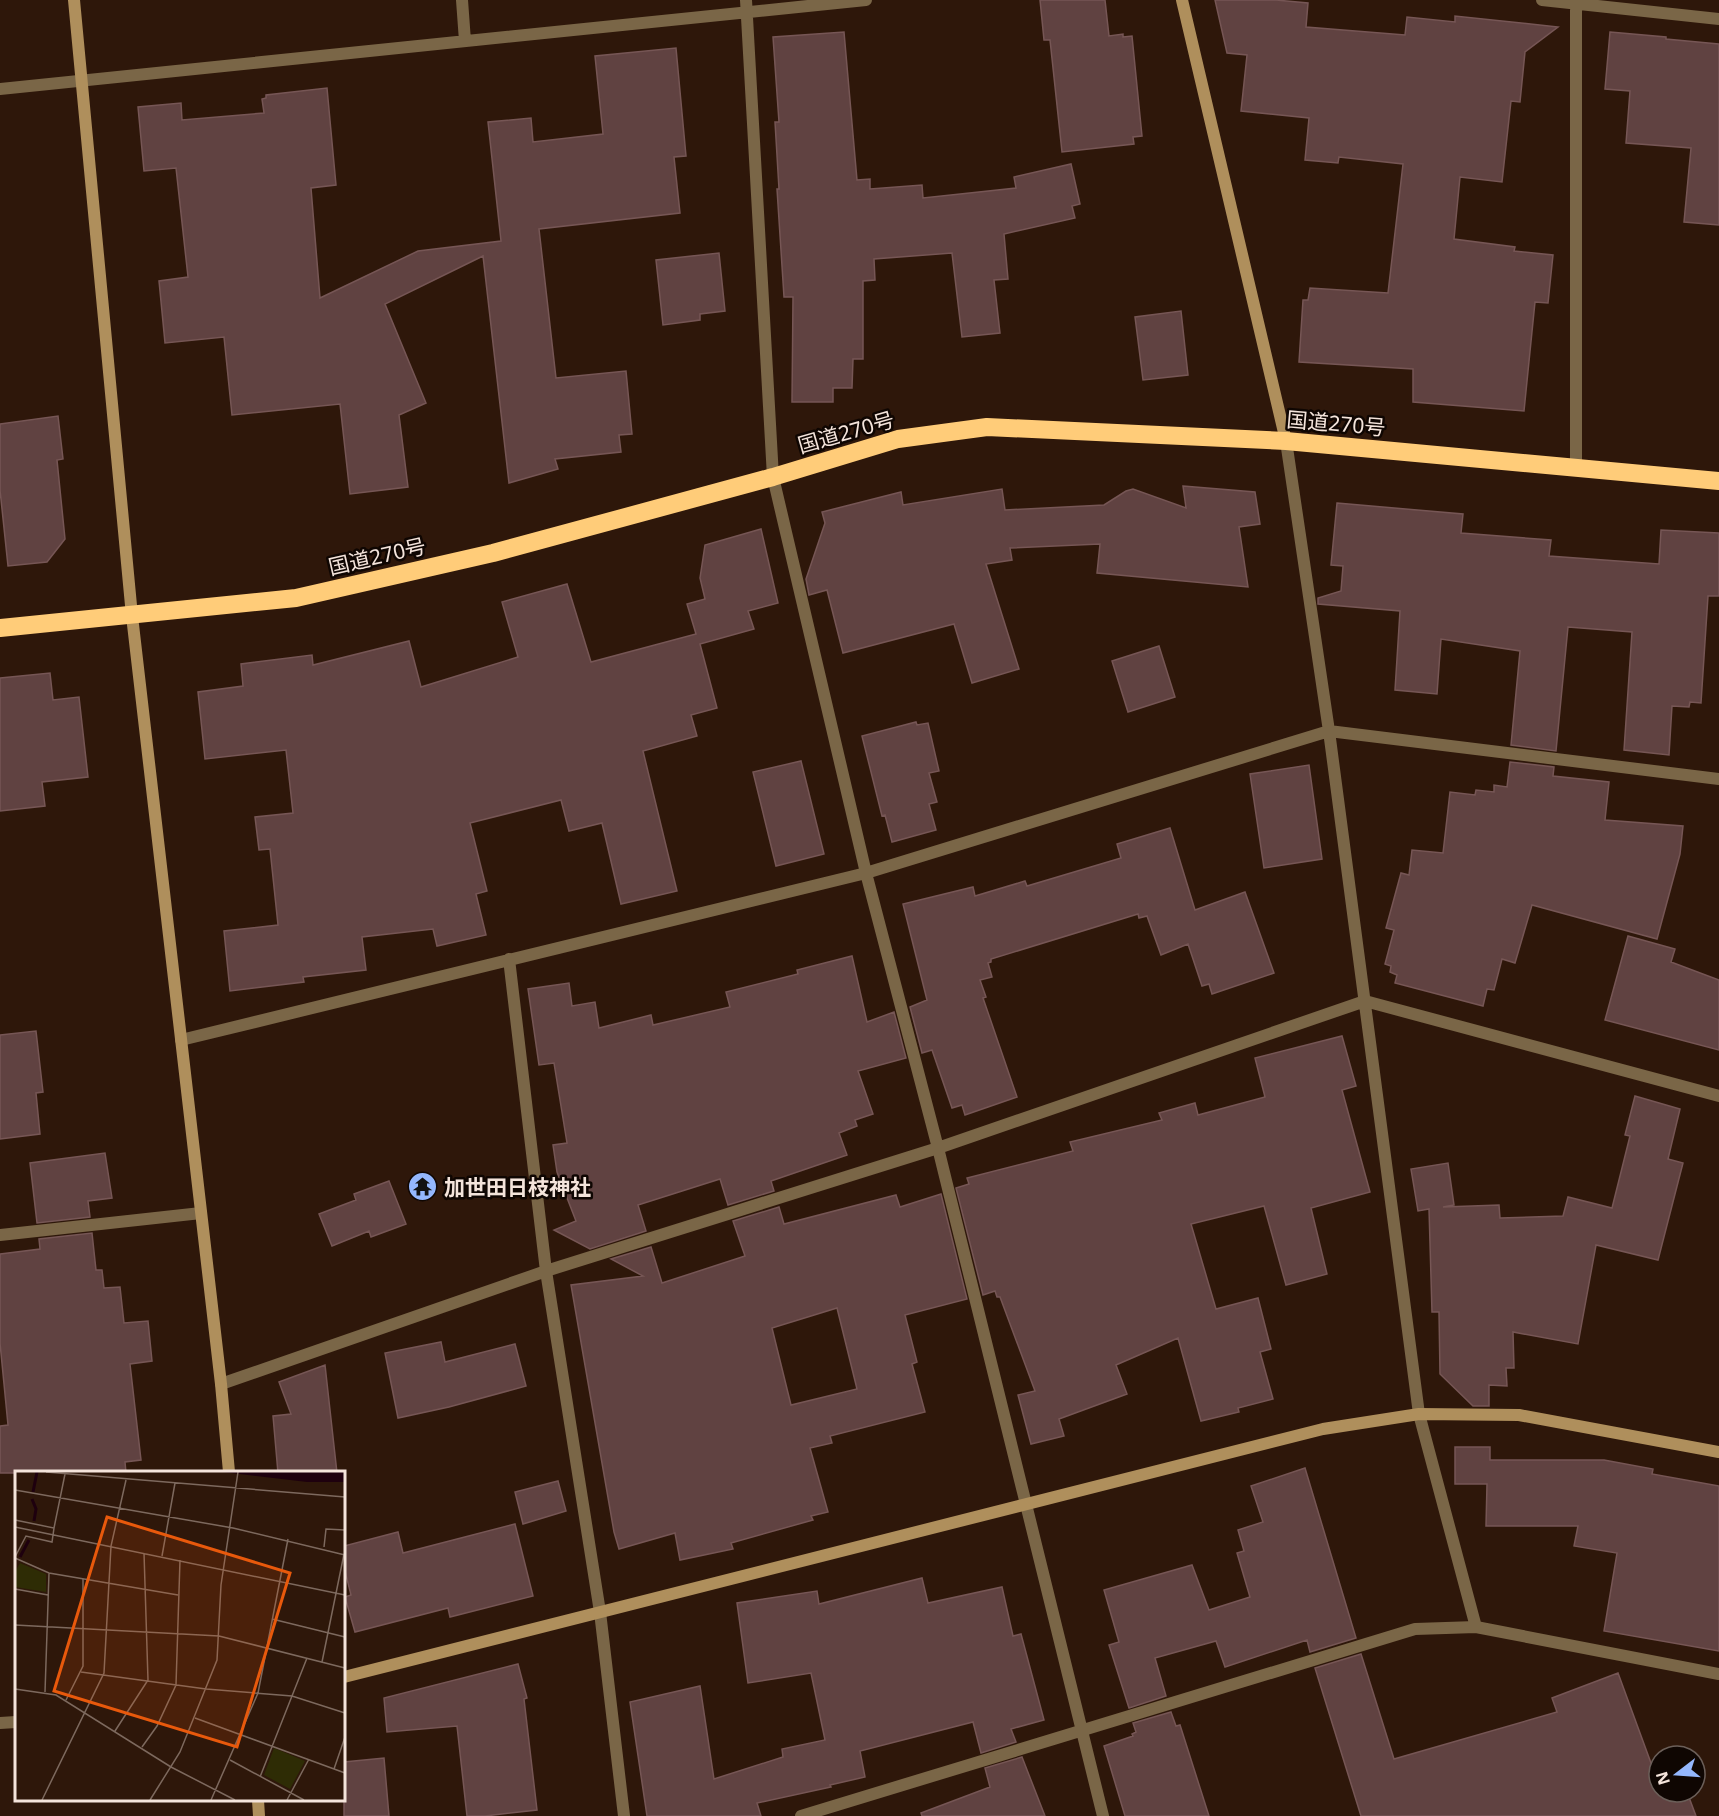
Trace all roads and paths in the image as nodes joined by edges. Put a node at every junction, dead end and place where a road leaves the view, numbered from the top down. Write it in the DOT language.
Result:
graph roads {
  1 [pos="74,0"];
  2 [pos="462,0"];
  3 [pos="746,0"];
  4 [pos="866,0"];
  5 [pos="1182,0"];
  6 [pos="1542,0"];
  7 [pos="1576,2"];
  8 [pos="747,14"];
  9 [pos="1719,19"];
  10 [pos="465,41"];
  11 [pos="81,81"];
  12 [pos="0,89"];
  13 [pos="1286,441"];
  14 [pos="1576,467"];
  15 [pos="773,477"];
  16 [pos="1719,481"];
  17 [pos="132,616"];
  18 [pos="0,628"];
  19 [pos="1329,731"];
  20 [pos="1719,779"];
  21 [pos="866,873"];
  22 [pos="509,959"];
  23 [pos="1365,1000"];
  24 [pos="182,1040"];
  25 [pos="1719,1096"];
  26 [pos="938,1148"];
  27 [pos="201,1213"];
  28 [pos="0,1234"];
  29 [pos="546,1271"];
  30 [pos="221,1384"];
  31 [pos="1419,1414"];
  32 [pos="1719,1452"];
  33 [pos="229,1471"];
  34 [pos="1026,1505"];
  35 [pos="600,1612"];
  36 [pos="1476,1627"];
  37 [pos="1719,1674"];
  38 [pos="345,1677"];
  39 [pos="15,1722"];
  40 [pos="0,1723"];
  41 [pos="1082,1732"];
  42 [pos="258,1801"];
  43 [pos="259,1816"];
  44 [pos="624,1816"];
  45 [pos="801,1816"];
  46 [pos="1103,1816"];
  1 -- 11 [label="street"];
  2 -- 10 [label="street"];
  3 -- 8 [label="street"];
  4 -- 8 [label="street"];
  5 -- 13 [label="street"];
  6 -- 7 [label="street"];
  7 -- 9 [label="street"];
  7 -- 14 [label="street"];
  8 -- 10 [label="street"];
  8 -- 15 [label="street"];
  10 -- 11 [label="street"];
  11 -- 12 [label="street"];
  11 -- 17 [label="street"];
  13 -- 14 [label="highway, 国道270号"];
  13 -- 15 [label="highway, 国道270号"];
  13 -- 19 [label="street"];
  14 -- 16 [label="highway, 国道270号"];
  15 -- 17 [label="highway, 国道270号"];
  15 -- 21 [label="street"];
  17 -- 18 [label="highway, 国道270号"];
  17 -- 24 [label="street"];
  19 -- 20 [label="street"];
  19 -- 21 [label="street"];
  19 -- 23 [label="street"];
  21 -- 22 [label="street"];
  21 -- 26 [label="street"];
  22 -- 24 [label="street"];
  22 -- 29 [label="street"];
  23 -- 25 [label="street"];
  23 -- 26 [label="street"];
  23 -- 31 [label="street"];
  24 -- 27 [label="street"];
  26 -- 29 [label="street"];
  26 -- 34 [label="street"];
  27 -- 28 [label="street"];
  27 -- 30 [label="street"];
  29 -- 30 [label="street"];
  29 -- 35 [label="street"];
  30 -- 33 [label="street"];
  31 -- 32 [label="street"];
  31 -- 34 [label="street"];
  31 -- 36 [label="street"];
  34 -- 35 [label="street"];
  34 -- 41 [label="street"];
  35 -- 38 [label="street"];
  35 -- 44 [label="street"];
  36 -- 37 [label="street"];
  36 -- 41 [label="street"];
  39 -- 40 [label="street"];
  41 -- 45 [label="street"];
  41 -- 46 [label="street"];
  42 -- 43 [label="street"];
}
